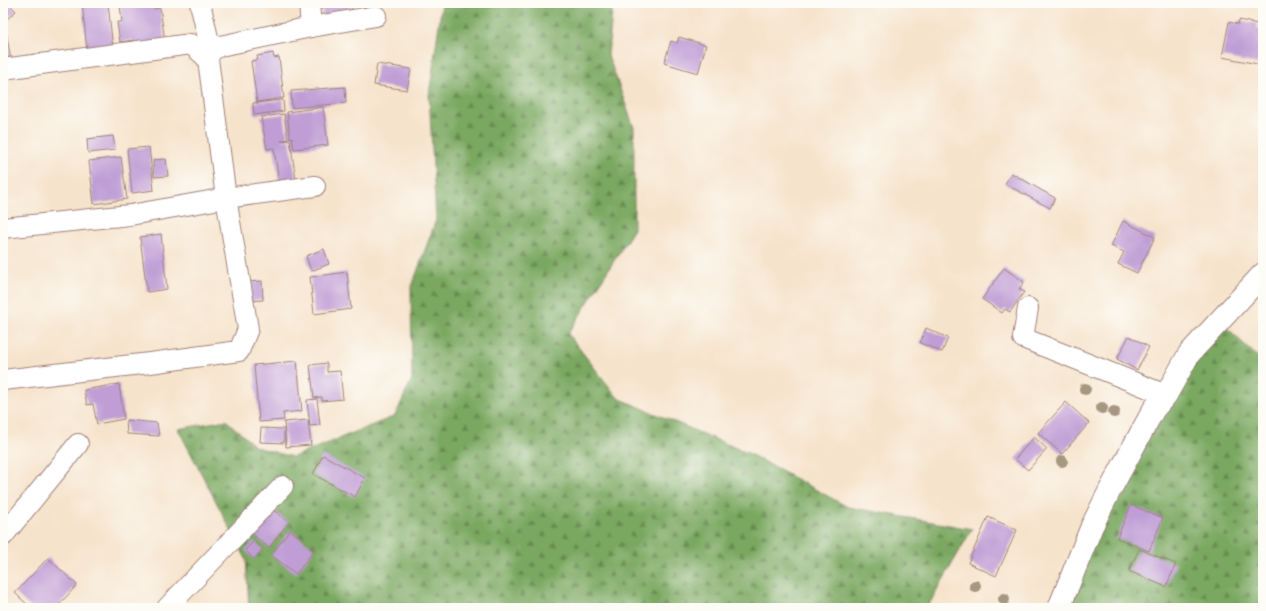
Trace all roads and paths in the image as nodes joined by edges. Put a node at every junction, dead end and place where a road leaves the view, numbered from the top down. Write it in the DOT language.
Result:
graph roads {
  1 [pos="200,3"];
  2 [pos="309,3"];
  3 [pos="376,16"];
  4 [pos="311,27"];
  5 [pos="210,55"];
  6 [pos="3,69"];
  7 [pos="316,186"];
  8 [pos="226,198"];
  9 [pos="3,228"];
  10 [pos="1263,274"];
  11 [pos="1028,308"];
  12 [pos="3,380"];
  13 [pos="1166,395"];
  14 [pos="78,444"];
  15 [pos="283,486"];
  16 [pos="3,536"];
  17 [pos="166,608"];
  18 [pos="1059,608"];
  1 -- 5 [label="street"];
  2 -- 4 [label="street"];
  3 -- 4 [label="street"];
  4 -- 5 [label="street"];
  5 -- 6 [label="street"];
  5 -- 8 [label="street"];
  7 -- 8 [label="street"];
  8 -- 9 [label="street"];
  8 -- 12 [label="street"];
  10 -- 13 [label="street"];
  11 -- 13 [label="street"];
  13 -- 18 [label="street"];
  14 -- 16 [label="street"];
  15 -- 17 [label="street"];
}
